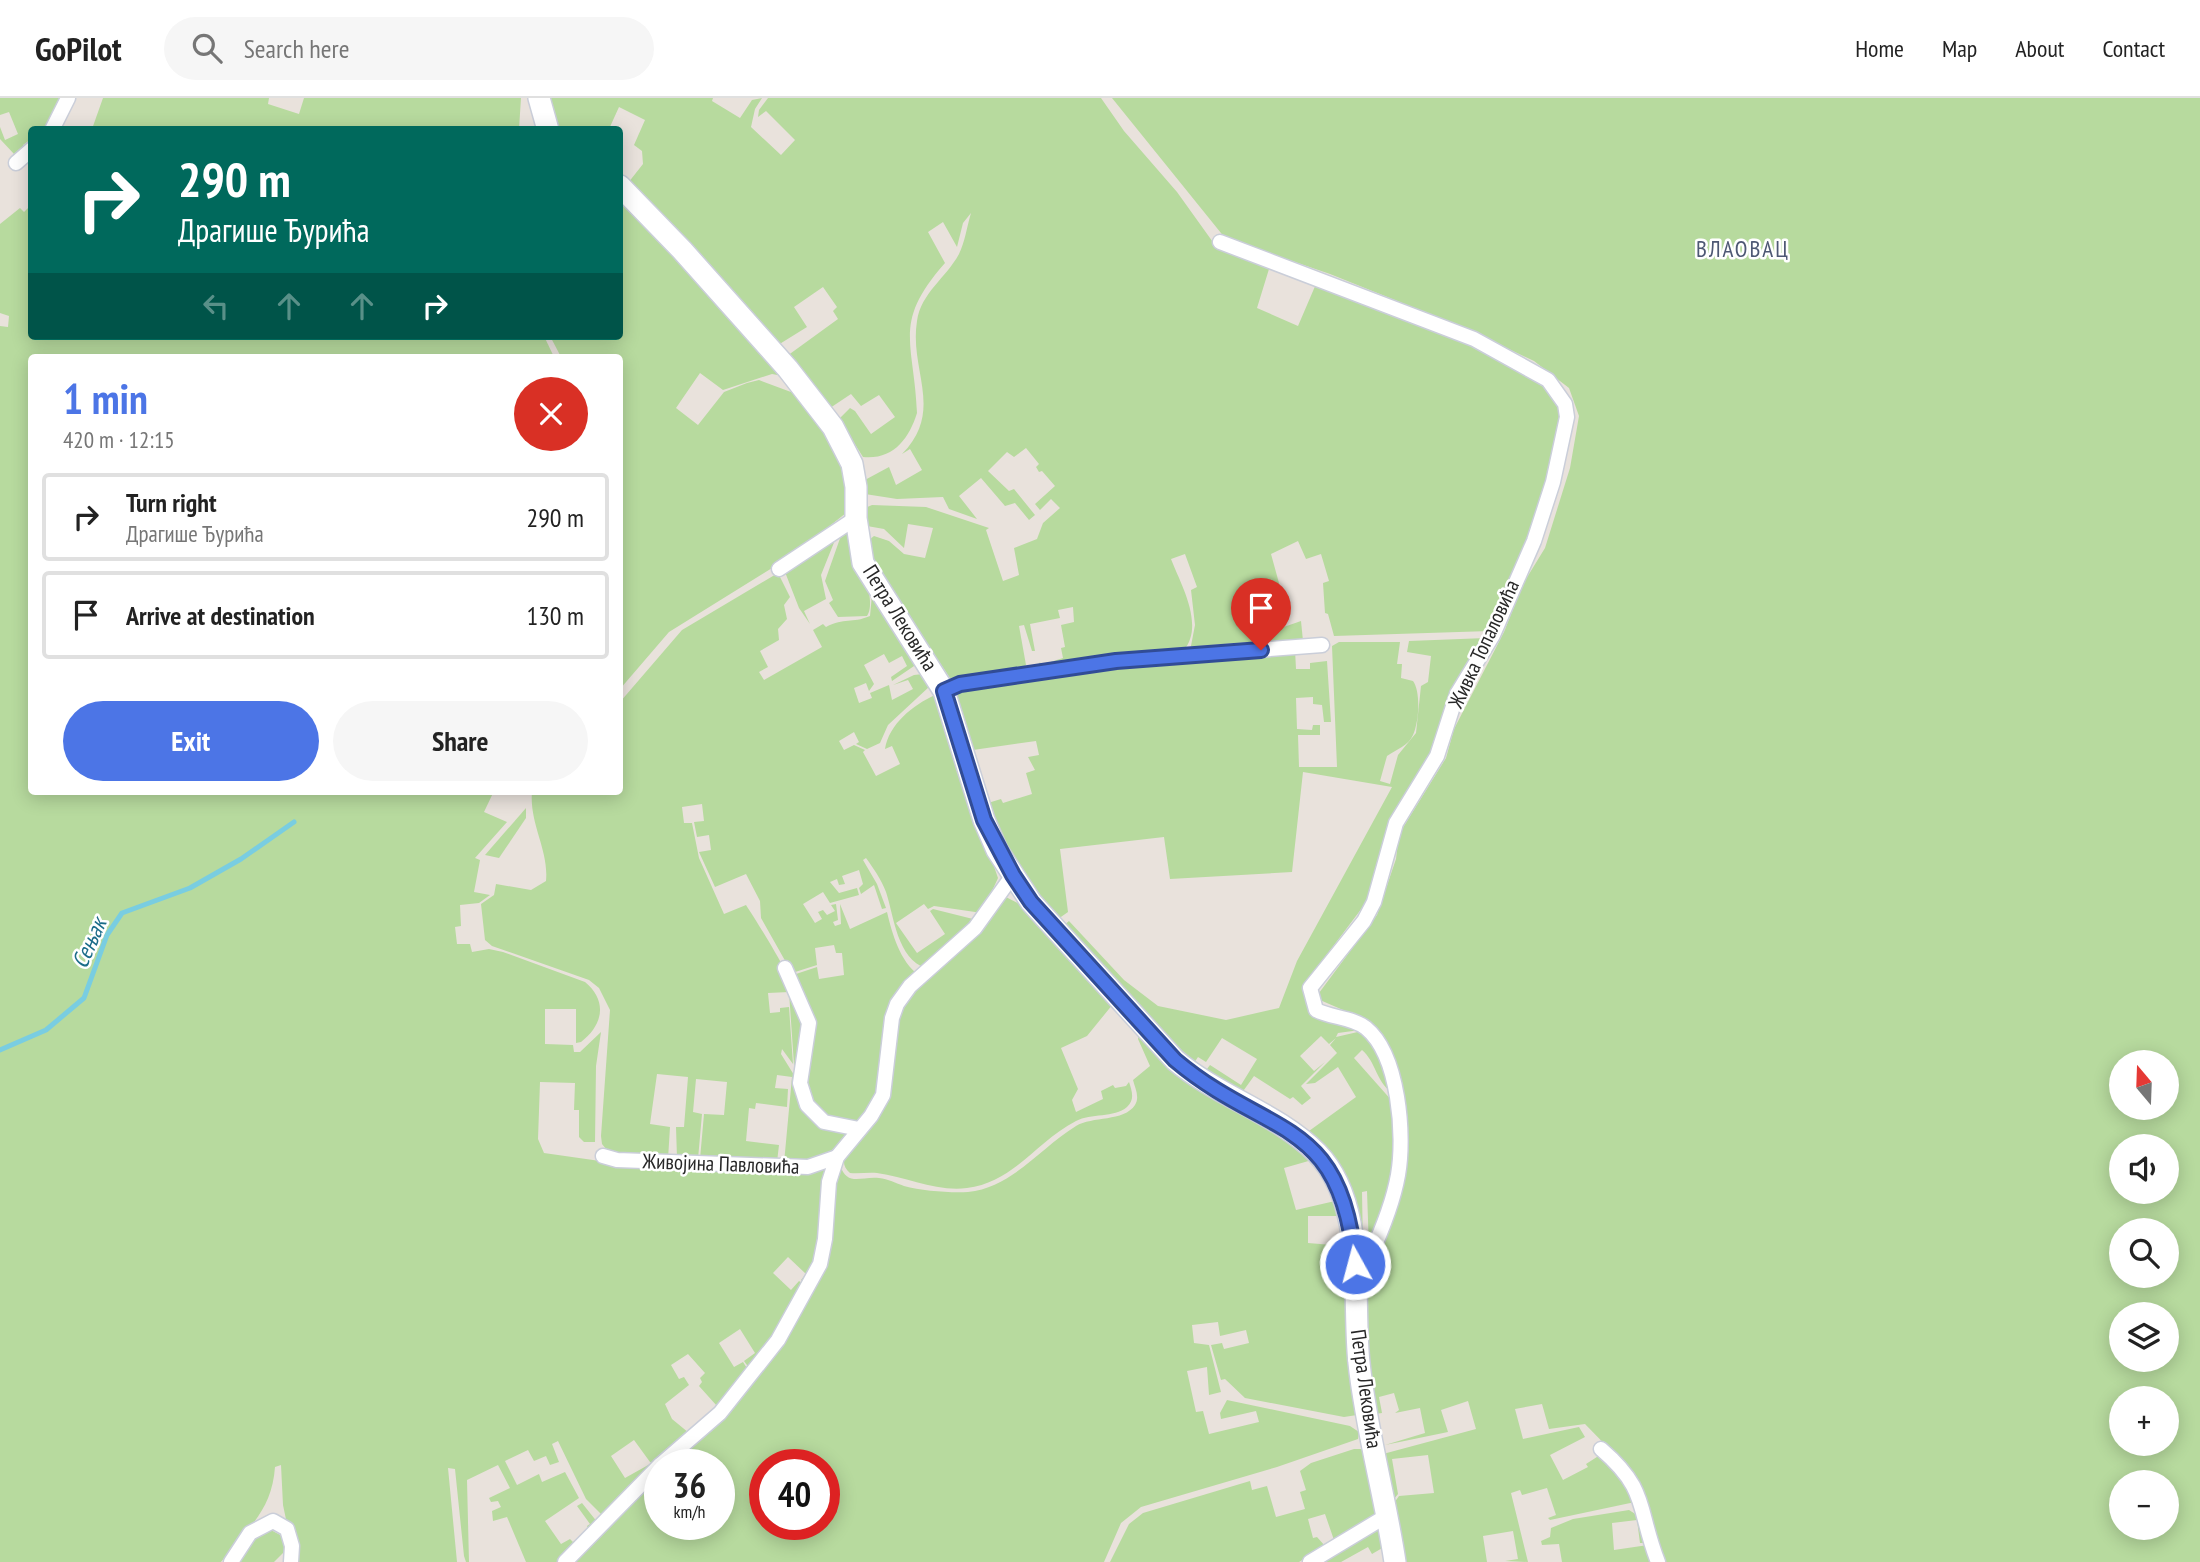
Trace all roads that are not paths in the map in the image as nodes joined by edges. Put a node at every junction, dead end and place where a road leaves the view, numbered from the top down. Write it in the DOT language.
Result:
graph roads {
  1 [pos="68,98"];
  2 [pos="539,98"];
  3 [pos="54,126"];
  4 [pos="547,126"];
  5 [pos="28,152"];
  6 [pos="16,163"];
  7 [pos="623,189"];
  8 [pos="1220,242"];
  9 [pos="856,518"];
  10 [pos="779,569"];
  11 [pos="1322,645"];
  12 [pos="944,691"];
  13 [pos="1013,875"];
  14 [pos="785,968"];
  15 [pos="859,1129"];
  16 [pos="603,1156"];
  17 [pos="837,1157"];
  18 [pos="1355,1264"];
  19 [pos="679,1449"];
  20 [pos="1601,1449"];
  21 [pos="644,1481"];
  22 [pos="1388,1515"];
  23 [pos="231,1562"];
  24 [pos="291,1562"];
  25 [pos="565,1562"];
  26 [pos="1310,1562"];
  27 [pos="1395,1562"];
  28 [pos="1658,1562"];
  1 -- 3 [label="street"];
  2 -- 4 [label="street"];
  5 -- 6 [label="street"];
  7 -- 9 [label="street, Петра Лековића"];
  8 -- 18 [label="street, Живка Топаловића"];
  9 -- 10 [label="street"];
  9 -- 12 [label="street, Петра Лековића"];
  11 -- 12 [label="street"];
  12 -- 13 [label="street, Петра Лековића"];
  13 -- 15 [label="street, Живојина Павловића"];
  13 -- 18 [label="street, Петра Лековића"];
  14 -- 15 [label="street"];
  15 -- 17 [label="street, Живојина Павловића"];
  16 -- 17 [label="street, Живојина Павловића"];
  17 -- 19 [label="street, Живојина Павловића"];
  18 -- 22 [label="street, Петра Лековића"];
  20 -- 28 [label="street"];
  21 -- 25 [label="street, Живојина Павловића"];
  22 -- 26 [label="street"];
  22 -- 27 [label="street, Петра Лековића"];
  23 -- 24 [label="street"];
}
